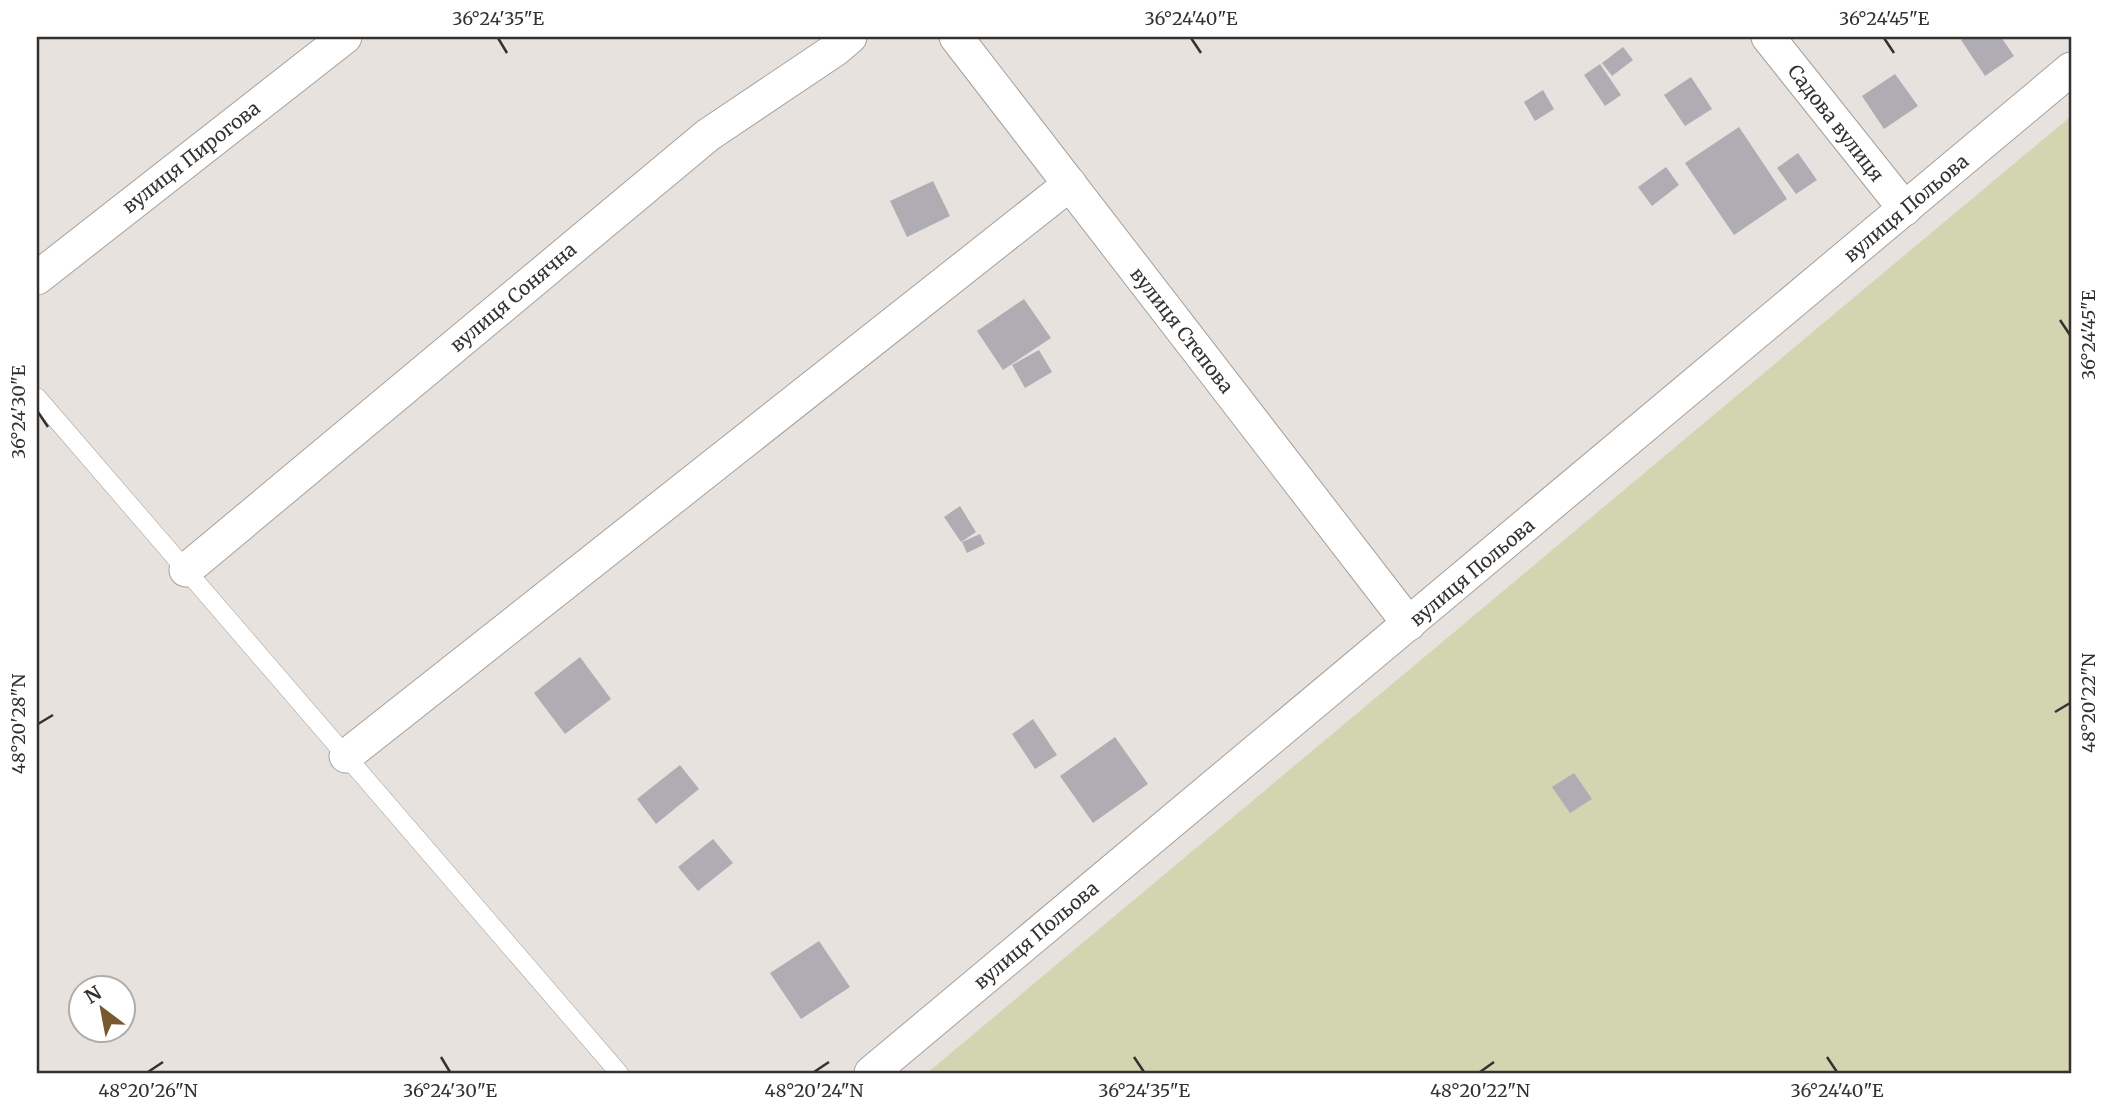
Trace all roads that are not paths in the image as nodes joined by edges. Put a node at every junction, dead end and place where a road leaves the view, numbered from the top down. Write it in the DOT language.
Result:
graph roads {
  1 [pos="345,37"];
  2 [pos="850,37"];
  3 [pos="956,37"];
  4 [pos="1768,37"];
  5 [pos="2071,69"];
  6 [pos="1070,184"];
  7 [pos="1905,209"];
  8 [pos="37,278"];
  9 [pos="37,397"];
  10 [pos="186,570"];
  11 [pos="1409,624"];
  12 [pos="346,756"];
  13 [pos="619,1073"];
  14 [pos="871,1073"];
  1 -- 8 [label="street, вулиця Пирогова"];
  2 -- 10 [label="street, вулиця Сонячна"];
  3 -- 6 [label="street, вулиця Степова"];
  4 -- 7 [label="street, Садова вулиця"];
  5 -- 7 [label="street, вулиця Польова"];
  6 -- 11 [label="street, вулиця Степова"];
  6 -- 12 [label="street"];
  7 -- 11 [label="street, вулиця Польова"];
  9 -- 10 [label="lane"];
  10 -- 12 [label="lane"];
  11 -- 14 [label="street, вулиця Польова"];
  12 -- 13 [label="lane"];
}
